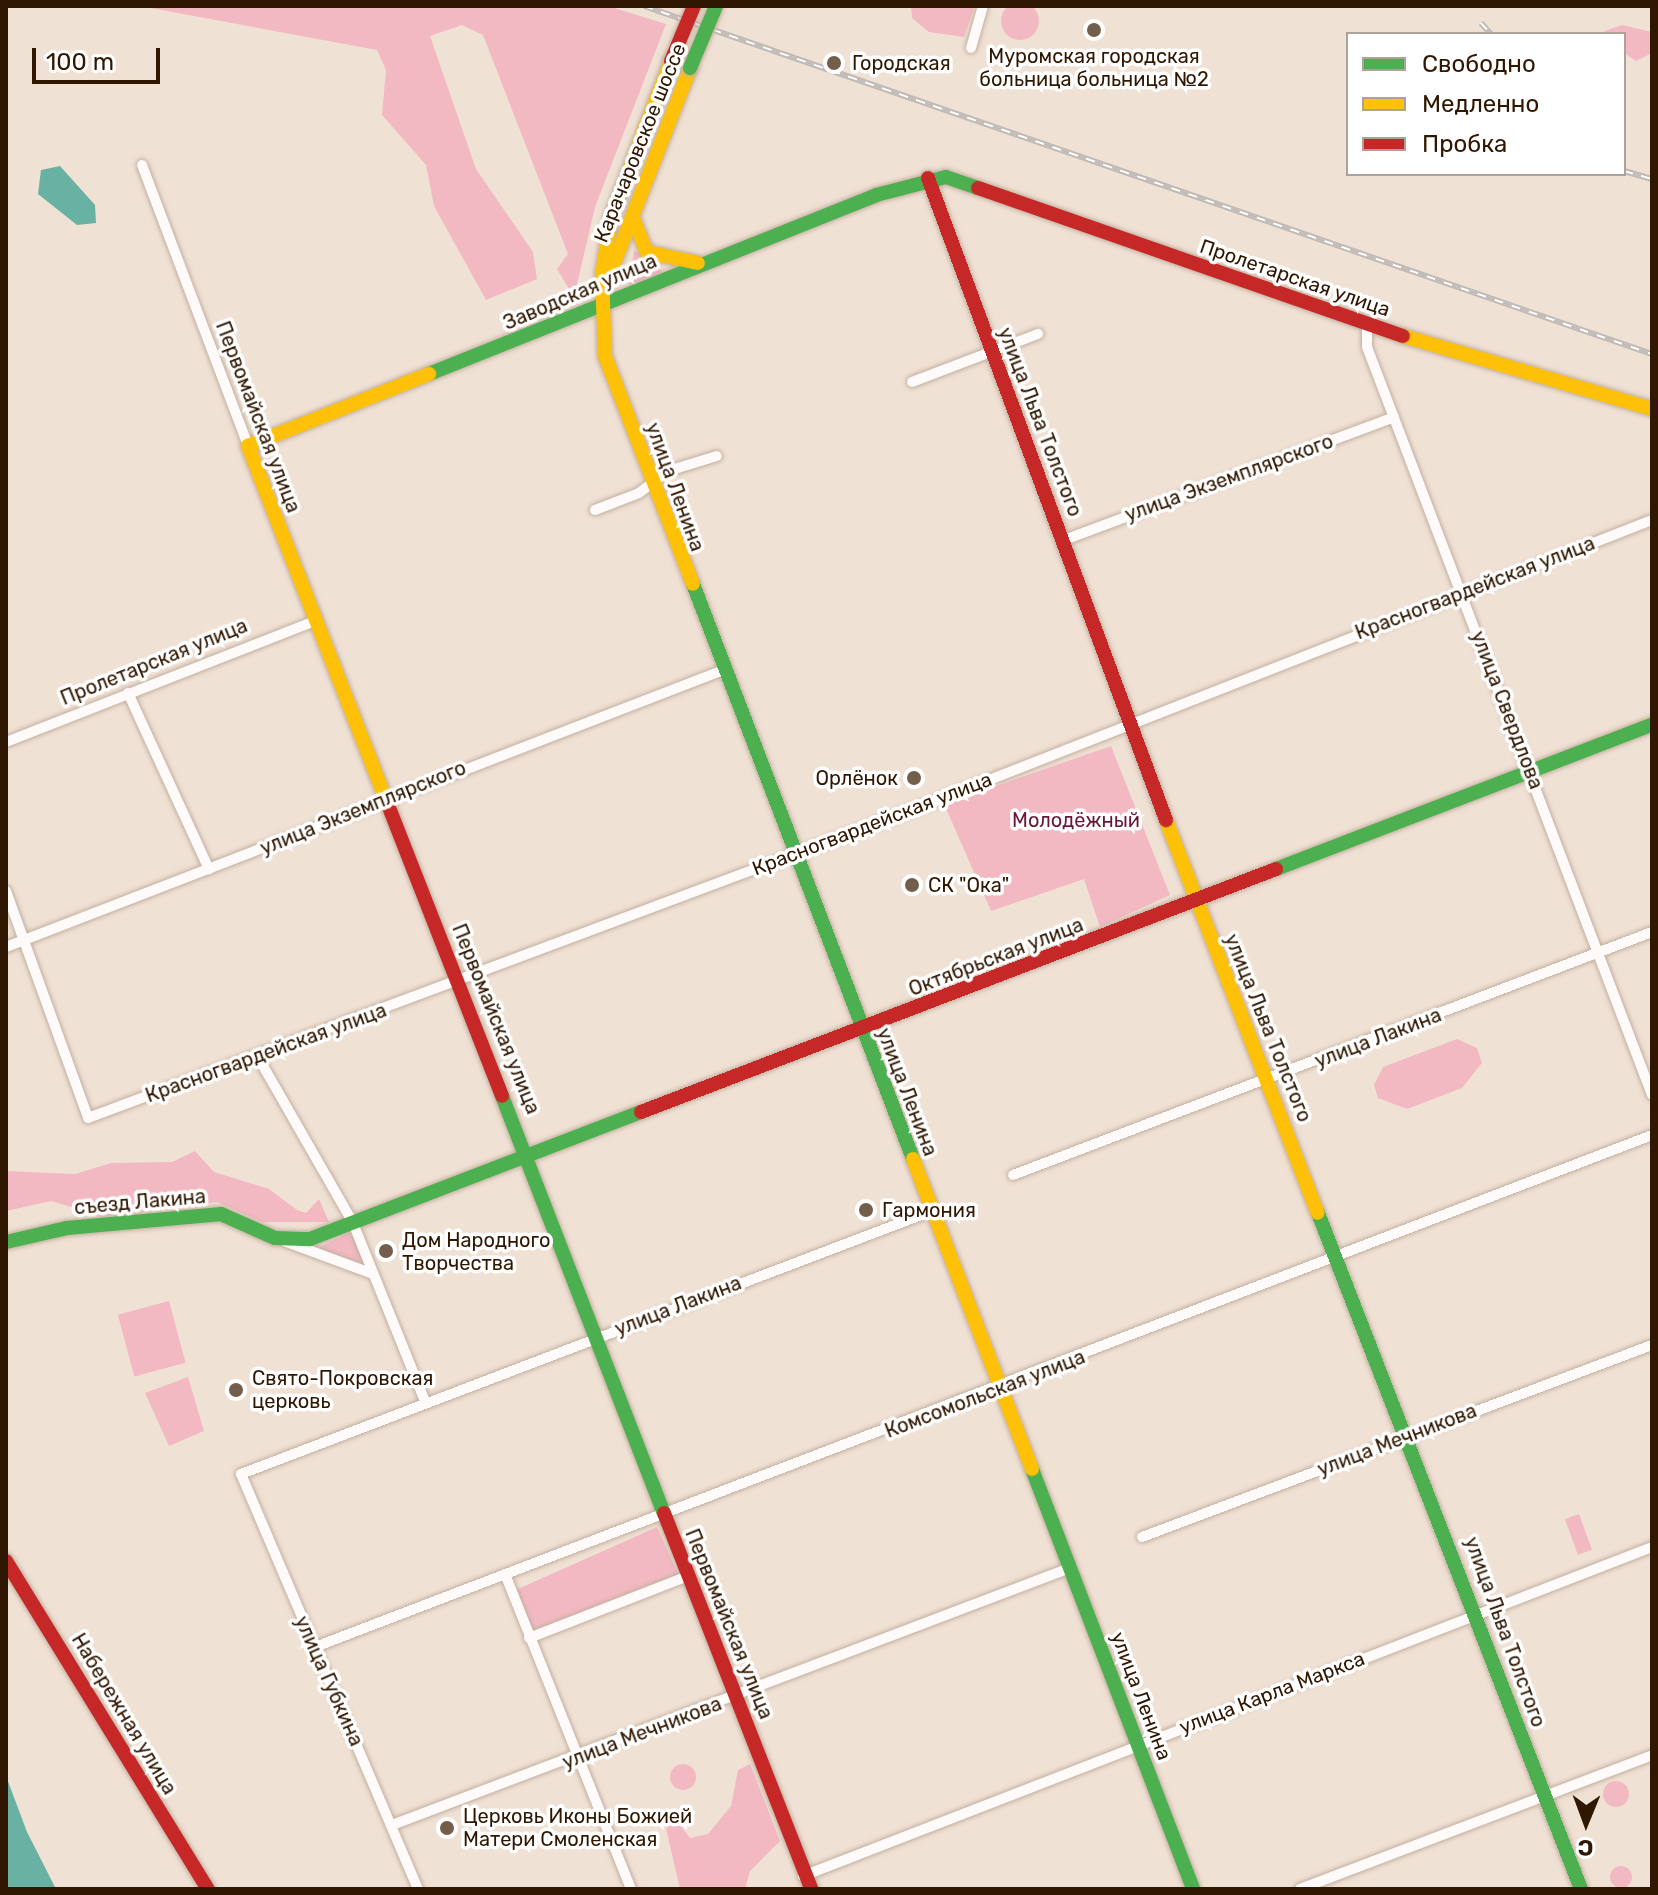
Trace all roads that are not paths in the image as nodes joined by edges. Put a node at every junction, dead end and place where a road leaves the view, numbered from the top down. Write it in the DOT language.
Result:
graph roads {
  1 [pos="694,6"];
  2 [pos="716,6"];
  3 [pos="983,6"];
  4 [pos="971,48"];
  5 [pos="142,165"];
  6 [pos="928,178"];
  7 [pos="632,209"];
  8 [pos="610,256"];
  9 [pos="702,263"];
  10 [pos="601,300"];
  11 [pos="1367,325"];
  12 [pos="1038,334"];
  13 [pos="991,350"];
  14 [pos="912,382"];
  15 [pos="1652,409"];
  16 [pos="1394,417"];
  17 [pos="248,446"];
  18 [pos="717,456"];
  19 [pos="652,483"];
  20 [pos="595,510"];
  21 [pos="1652,520"];
  22 [pos="1064,540"];
  23 [pos="1461,594"];
  24 [pos="317,620"];
  25 [pos="721,671"];
  26 [pos="128,693"];
  27 [pos="1130,724"];
  28 [pos="1652,725"];
  29 [pos="6,742"];
  30 [pos="1532,773"];
  31 [pos="386,799"];
  32 [pos="792,855"];
  33 [pos="209,869"];
  34 [pos="6,891"];
  35 [pos="1197,904"];
  36 [pos="1652,932"];
  37 [pos="22,942"];
  38 [pos="6,947"];
  39 [pos="1600,954"];
  40 [pos="460,982"];
  41 [pos="862,1031"];
  42 [pos="258,1057"];
  43 [pos="1266,1081"];
  44 [pos="1652,1095"];
  45 [pos="1652,1135"];
  46 [pos="529,1158"];
  47 [pos="1013,1175"];
  48 [pos="932,1211"];
  49 [pos="353,1223"];
  50 [pos="275,1238"];
  51 [pos="6,1242"];
  52 [pos="1339,1260"];
  53 [pos="373,1274"];
  54 [pos="597,1337"];
  55 [pos="1652,1345"];
  56 [pos="1001,1388"];
  57 [pos="425,1401"];
  58 [pos="1410,1435"];
  59 [pos="241,1474"];
  60 [pos="665,1516"];
  61 [pos="1142,1537"];
  62 [pos="1652,1547"];
  63 [pos="6,1561"];
  64 [pos="1070,1568"];
  65 [pos="505,1574"];
  66 [pos="688,1576"];
  67 [pos="1477,1612"];
  68 [pos="529,1638"];
  69 [pos="315,1647"];
  70 [pos="736,1696"];
  71 [pos="1139,1745"];
  72 [pos="1652,1755"];
  73 [pos="576,1759"];
  74 [pos="1544,1796"];
  75 [pos="392,1825"];
  76 [pos="806,1880"];
  77 [pos="208,1889"];
  78 [pos="418,1889"];
  79 [pos="631,1889"];
  80 [pos="1193,1889"];
  81 [pos="1300,1889"];
  82 [pos="1581,1889"];
  1 -- 8 [label="street, Карачаровское шоссе, bridge"];
  2 -- 7 [label="street, Карачаровское шоссе, bridge"];
  3 -- 4 [label="street"];
  5 -- 17 [label="street, Первомайская улица"];
  6 -- 9 [label="street, Заводская улица"];
  6 -- 11 [label="street, Пролетарская улица"];
  6 -- 13 [label="street, улица Льва Толстого"];
  7 -- 8 [label="street, Карачаровское шоссе"];
  7 -- 9 [label="street"];
  8 -- 10 [label="street, Карачаровское шоссе"];
  9 -- 10 [label="street, Заводская улица"];
  10 -- 17 [label="street, Заводская улица"];
  10 -- 19 [label="street, улица Ленина"];
  11 -- 15 [label="street, Пролетарская улица"];
  11 -- 16 [label="street, улица Свердлова"];
  12 -- 13 [label="street"];
  13 -- 14 [label="street"];
  13 -- 22 [label="street, улица Льва Толстого"];
  16 -- 22 [label="street, улица Экземплярского"];
  16 -- 23 [label="street, улица Свердлова"];
  17 -- 24 [label="street, Первомайская улица"];
  18 -- 19 [label="street"];
  19 -- 20 [label="street"];
  19 -- 25 [label="street, улица Ленина"];
  21 -- 23 [label="street, Красногвардейская улица"];
  22 -- 27 [label="street, улица Льва Толстого"];
  23 -- 27 [label="street, Красногвардейская улица"];
  23 -- 30 [label="street, улица Свердлова"];
  24 -- 26 [label="street, Пролетарская улица"];
  24 -- 31 [label="street, Первомайская улица"];
  25 -- 31 [label="street, улица Экземплярского"];
  25 -- 32 [label="street, улица Ленина"];
  26 -- 29 [label="street, Пролетарская улица"];
  26 -- 33 [label="street"];
  27 -- 32 [label="street, Красногвардейская улица"];
  27 -- 35 [label="street, улица Льва Толстого"];
  28 -- 30 [label="street, Октябрьская улица"];
  30 -- 35 [label="street, Октябрьская улица"];
  30 -- 39 [label="street, улица Свердлова"];
  31 -- 33 [label="street, улица Экземплярского"];
  31 -- 40 [label="street, Первомайская улица"];
  32 -- 40 [label="street, Красногвардейская улица"];
  32 -- 41 [label="street, улица Ленина"];
  33 -- 37 [label="street, улица Экземплярского"];
  34 -- 37 [label="street"];
  35 -- 41 [label="street, Октябрьская улица"];
  35 -- 43 [label="street, улица Льва Толстого"];
  36 -- 39 [label="street, улица Лакина"];
  37 -- 38 [label="street, улица Экземплярского"];
  37 -- 42 [label="street, Красногвардейская улица"];
  39 -- 43 [label="street, улица Лакина"];
  39 -- 44 [label="street, улица Свердлова"];
  40 -- 42 [label="street, Красногвардейская улица"];
  40 -- 46 [label="street, Первомайская улица"];
  41 -- 46 [label="street, Октябрьская улица"];
  41 -- 48 [label="street, улица Ленина"];
  42 -- 49 [label="street"];
  43 -- 47 [label="street, улица Лакина"];
  43 -- 52 [label="street, улица Льва Толстого"];
  45 -- 52 [label="street, Комсомольская улица"];
  46 -- 49 [label="street, Октябрьская улица"];
  46 -- 54 [label="street, Первомайская улица"];
  48 -- 54 [label="street, улица Лакина"];
  48 -- 56 [label="street, улица Ленина"];
  49 -- 50 [label="street, съезд Лакина"];
  49 -- 53 [label="street"];
  50 -- 51 [label="street, съезд Лакина"];
  50 -- 53 [label="street, съезд Лакина"];
  52 -- 56 [label="street, Комсомольская улица"];
  52 -- 58 [label="street, улица Льва Толстого"];
  53 -- 57 [label="street"];
  54 -- 57 [label="street, улица Лакина"];
  54 -- 60 [label="street, Первомайская улица"];
  55 -- 58 [label="street, улица Мечникова"];
  56 -- 60 [label="street, Комсомольская улица"];
  56 -- 64 [label="street, улица Ленина"];
  57 -- 59 [label="street, улица Лакина"];
  58 -- 61 [label="street, улица Мечникова"];
  58 -- 67 [label="street, улица Льва Толстого"];
  59 -- 69 [label="street, улица Губкина"];
  60 -- 65 [label="street, Комсомольская улица"];
  60 -- 66 [label="street, Первомайская улица"];
  62 -- 67 [label="street, улица Карла Маркса"];
  63 -- 77 [label="street, Набережная улица"];
  64 -- 70 [label="street, улица Мечникова"];
  64 -- 71 [label="street, улица Ленина"];
  65 -- 68 [label="street"];
  65 -- 69 [label="street, Комсомольская улица"];
  66 -- 68 [label="street"];
  66 -- 70 [label="street, Первомайская улица"];
  67 -- 71 [label="street, улица Карла Маркса"];
  67 -- 74 [label="street, улица Льва Толстого"];
  68 -- 73 [label="street"];
  69 -- 75 [label="street, улица Губкина"];
  70 -- 73 [label="street, улица Мечникова"];
  70 -- 76 [label="street, Первомайская улица"];
  71 -- 76 [label="street, улица Карла Маркса"];
  71 -- 80 [label="street, улица Ленина"];
  72 -- 74 [label="street"];
  73 -- 75 [label="street, улица Мечникова"];
  73 -- 79 [label="street"];
  74 -- 81 [label="street"];
  74 -- 82 [label="street, улица Льва Толстого"];
  75 -- 78 [label="street, улица Губкина"];
}
